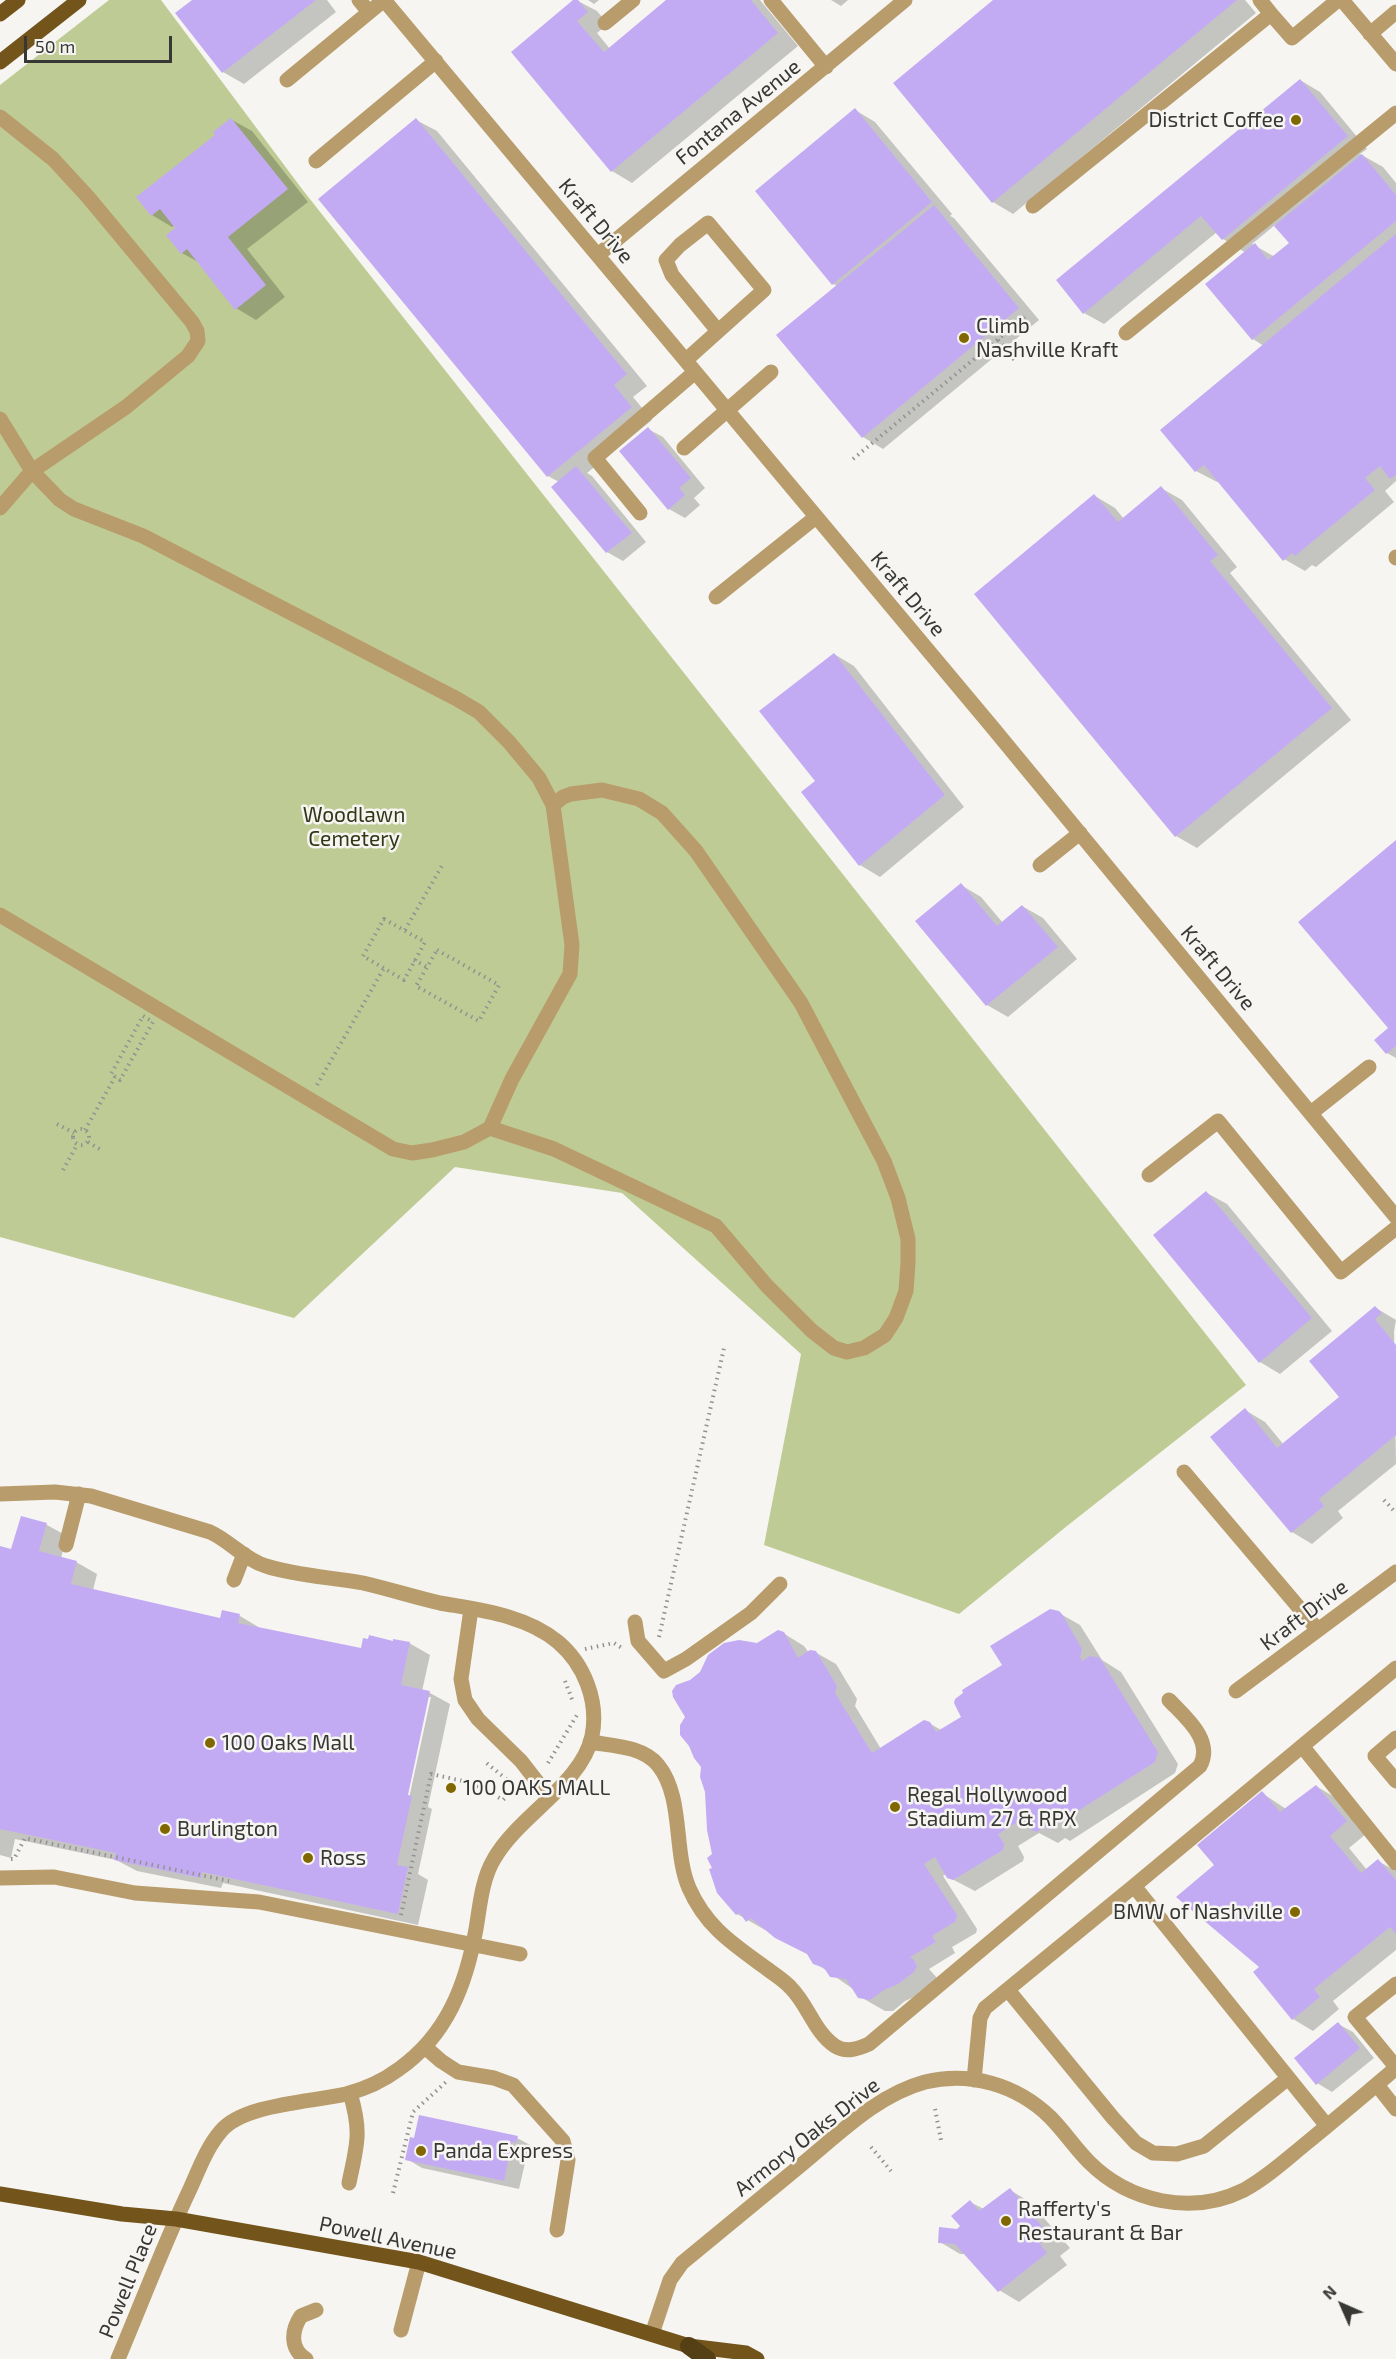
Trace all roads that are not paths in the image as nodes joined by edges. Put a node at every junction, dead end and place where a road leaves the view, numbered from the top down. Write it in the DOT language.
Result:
graph roads {
  1 [pos="18,0"];
  2 [pos="79,0"];
  3 [pos="633,0"];
  4 [pos="771,0"];
  5 [pos="905,0"];
  6 [pos="1260,0"];
  7 [pos="1340,0"];
  8 [pos="388,1"];
  9 [pos="364,6"];
  10 [pos="1396,12"];
  11 [pos="0,14"];
  12 [pos="1271,14"];
  13 [pos="605,23"];
  14 [pos="1370,34"];
  15 [pos="436,61"];
  16 [pos="0,62"];
  17 [pos="1396,64"];
  18 [pos="826,67"];
  19 [pos="287,80"];
  20 [pos="1396,113"];
  21 [pos="0,117"];
  22 [pos="316,161"];
  23 [pos="1034,206"];
  24 [pos="598,255"];
  25 [pos="718,331"];
  26 [pos="1126,333"];
  27 [pos="691,366"];
  28 [pos="771,372"];
  29 [pos="727,410"];
  30 [pos="0,418"];
  31 [pos="684,447"];
  32 [pos="32,471"];
  33 [pos="0,508"];
  34 [pos="640,513"];
  35 [pos="816,517"];
  36 [pos="716,597"];
  37 [pos="553,806"];
  38 [pos="1080,833"];
  39 [pos="1040,866"];
  40 [pos="0,915"];
  41 [pos="1369,1067"];
  42 [pos="1311,1113"];
  43 [pos="490,1128"];
  44 [pos="1149,1175"];
  45 [pos="1396,1217"];
  46 [pos="1396,1228"];
  47 [pos="1184,1472"];
  48 [pos="0,1494"];
  49 [pos="79,1494"];
  50 [pos="66,1545"];
  51 [pos="244,1554"];
  52 [pos="1396,1572"];
  53 [pos="234,1580"];
  54 [pos="780,1584"];
  55 [pos="471,1609"];
  56 [pos="635,1622"];
  57 [pos="1318,1630"];
  58 [pos="1396,1668"];
  59 [pos="1236,1691"];
  60 [pos="1169,1700"];
  61 [pos="1396,1738"];
  62 [pos="590,1742"];
  63 [pos="1302,1746"];
  64 [pos="1396,1782"];
  65 [pos="549,1797"];
  66 [pos="1396,1863"];
  67 [pos="0,1878"];
  68 [pos="1134,1886"];
  69 [pos="473,1945"];
  70 [pos="520,1954"];
  71 [pos="1396,1984"];
  72 [pos="1008,1990"];
  73 [pos="425,2047"];
  74 [pos="1396,2067"];
  75 [pos="1287,2079"];
  76 [pos="974,2080"];
  77 [pos="1377,2085"];
  78 [pos="350,2093"];
  79 [pos="1396,2109"];
  80 [pos="1327,2126"];
  81 [pos="349,2183"];
  82 [pos="0,2194"];
  83 [pos="176,2219"];
  84 [pos="557,2230"];
  85 [pos="418,2262"];
  86 [pos="316,2310"];
  87 [pos="401,2330"];
  88 [pos="652,2334"];
  89 [pos="689,2346"];
  90 [pos="118,2359"];
  91 [pos="306,2359"];
  92 [pos="707,2359"];
  93 [pos="758,2359"];
  1 -- 11 [label="main road"];
  2 -- 16 [label="main road"];
  3 -- 13 [label="street"];
  4 -- 18 [label="street"];
  5 -- 18 [label="street, Fontana Avenue"];
  6 -- 12 [label="street"];
  7 -- 12 [label="street"];
  7 -- 14 [label="street"];
  8 -- 9 [label="street"];
  8 -- 15 [label="street, Kraft Drive"];
  9 -- 19 [label="street"];
  10 -- 14 [label="street"];
  12 -- 23 [label="street"];
  14 -- 17 [label="street"];
  15 -- 22 [label="street"];
  15 -- 24 [label="street, Kraft Drive"];
  18 -- 24 [label="street, Fontana Avenue"];
  20 -- 26 [label="street"];
  21 -- 32 [label="street"];
  24 -- 27 [label="street, Kraft Drive"];
  25 -- 25 [label="street"];
  25 -- 27 [label="street"];
  27 -- 29 [label="street, Kraft Drive"];
  27 -- 34 [label="street"];
  28 -- 29 [label="street"];
  29 -- 31 [label="street"];
  29 -- 35 [label="street, Kraft Drive"];
  30 -- 32 [label="street"];
  32 -- 33 [label="street"];
  32 -- 37 [label="street"];
  35 -- 36 [label="street"];
  35 -- 38 [label="street, Kraft Drive"];
  37 -- 43 [label="street"];
  37 -- 43 [label="street"];
  38 -- 39 [label="street"];
  38 -- 42 [label="street, Kraft Drive"];
  40 -- 43 [label="street"];
  41 -- 42 [label="street"];
  42 -- 45 [label="street, Kraft Drive"];
  44 -- 46 [label="street"];
  47 -- 57 [label="street"];
  48 -- 49 [label="street"];
  49 -- 50 [label="street"];
  49 -- 51 [label="street"];
  51 -- 53 [label="street"];
  51 -- 55 [label="street"];
  52 -- 57 [label="street, Kraft Drive"];
  54 -- 56 [label="street"];
  55 -- 62 [label="street"];
  55 -- 65 [label="street"];
  57 -- 59 [label="street, Kraft Drive"];
  58 -- 63 [label="street"];
  60 -- 62 [label="street"];
  61 -- 64 [label="street"];
  62 -- 65 [label="street, Powell Place"];
  63 -- 66 [label="street"];
  63 -- 68 [label="street"];
  65 -- 69 [label="street, Powell Place"];
  67 -- 69 [label="street"];
  68 -- 72 [label="street"];
  68 -- 75 [label="street"];
  69 -- 70 [label="street"];
  69 -- 73 [label="street, Powell Place"];
  71 -- 74 [label="street"];
  72 -- 75 [label="street"];
  72 -- 76 [label="street"];
  73 -- 78 [label="street, Powell Place"];
  73 -- 84 [label="street"];
  74 -- 77 [label="street, Armory Oaks Drive"];
  75 -- 80 [label="street"];
  76 -- 80 [label="street, Armory Oaks Drive"];
  76 -- 88 [label="street, Armory Oaks Drive"];
  77 -- 79 [label="street"];
  77 -- 80 [label="street, Armory Oaks Drive"];
  78 -- 81 [label="street"];
  78 -- 83 [label="street, Powell Place"];
  82 -- 83 [label="main road, Powell Avenue"];
  83 -- 85 [label="main road, Powell Avenue"];
  83 -- 90 [label="street, Powell Place"];
  85 -- 87 [label="street"];
  85 -- 88 [label="main road, Powell Avenue"];
  86 -- 91 [label="street"];
  88 -- 89 [label="main road, Powell Avenue"];
  89 -- 92 [label="highway"];
  89 -- 93 [label="main road, Powell Avenue"];
}
